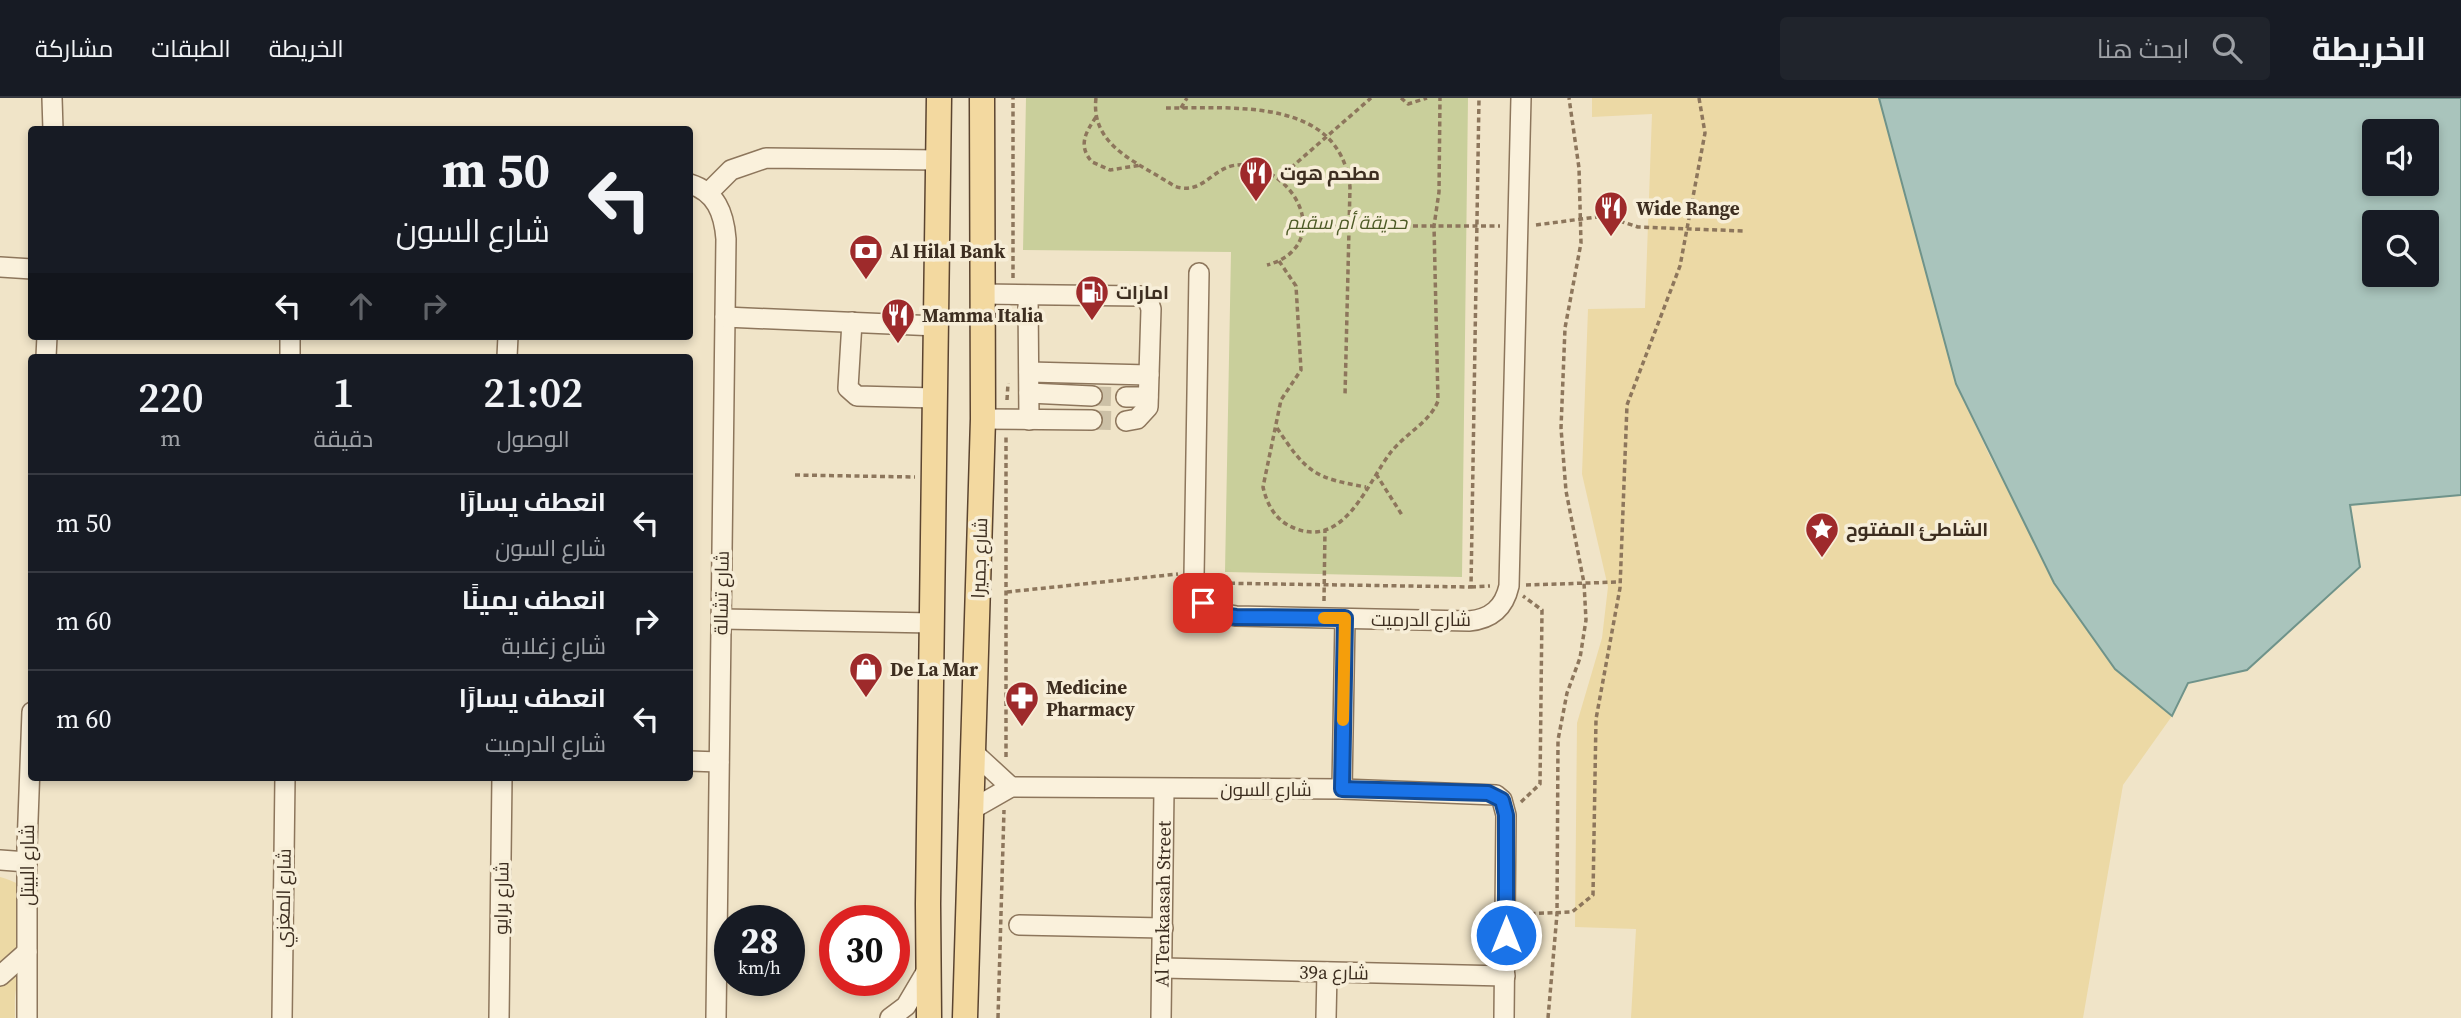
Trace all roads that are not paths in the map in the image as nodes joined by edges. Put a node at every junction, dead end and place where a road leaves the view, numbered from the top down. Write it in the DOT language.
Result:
graph roads {
  1 [pos="52,98"];
  2 [pos="939,98"];
  3 [pos="982,98"];
  4 [pos="1521,98"];
  5 [pos="53,126"];
  6 [pos="938,160"];
  7 [pos="693,186"];
  8 [pos="708,193"];
  9 [pos="0,267"];
  10 [pos="28,269"];
  11 [pos="1199,273"];
  12 [pos="983,294"];
  13 [pos="1021,295"];
  14 [pos="725,317"];
  15 [pos="852,323"];
  16 [pos="937,326"];
  17 [pos="1029,372"];
  18 [pos="1149,375"];
  19 [pos="1029,393"];
  20 [pos="1092,396"];
  21 [pos="1126,397"];
  22 [pos="1148,397"];
  23 [pos="935,398"];
  24 [pos="995,419"];
  25 [pos="1029,420"];
  26 [pos="1091,420"];
  27 [pos="1126,421"];
  28 [pos="1345,618"];
  29 [pos="721,619"];
  30 [pos="932,623"];
  31 [pos="974,753"];
  32 [pos="693,761"];
  33 [pos="719,762"];
  34 [pos="30,781"];
  35 [pos="285,781"];
  36 [pos="502,781"];
  37 [pos="1007,786"];
  38 [pos="1342,789"];
  39 [pos="1164,790"];
  40 [pos="969,811"];
  41 [pos="0,849"];
  42 [pos="27,855"];
  43 [pos="0,860"];
  44 [pos="1019,925"];
  45 [pos="1163,928"];
  46 [pos="27,952"];
  47 [pos="929,966"];
  48 [pos="1163,968"];
  49 [pos="1327,972"];
  50 [pos="0,976"];
  51 [pos="1505,976"];
  52 [pos="27,1018"];
  53 [pos="282,1018"];
  54 [pos="499,1018"];
  55 [pos="716,1018"];
  56 [pos="890,1018"];
  57 [pos="929,1018"];
  58 [pos="965,1018"];
  59 [pos="1161,1018"];
  60 [pos="1326,1018"];
  61 [pos="1504,1018"];
  1 -- 5 [label="street"];
  2 -- 6 [label="main road"];
  3 -- 12 [label="main road, شارع جميرا"];
  4 -- 28 [label="street, شارع الدرميت"];
  6 -- 8 [label="street"];
  6 -- 16 [label="main road"];
  7 -- 8 [label="street"];
  8 -- 14 [label="street, شارع تشالة"];
  9 -- 10 [label="street"];
  11 -- 28 [label="street, شارع الدرميت"];
  12 -- 13 [label="street"];
  12 -- 24 [label="main road, شارع جميرا"];
  13 -- 17 [label="street"];
  13 -- 18 [label="street"];
  14 -- 15 [label="street"];
  14 -- 29 [label="street, شارع تشالة"];
  15 -- 16 [label="street"];
  15 -- 23 [label="street"];
  16 -- 23 [label="main road"];
  17 -- 18 [label="street"];
  17 -- 19 [label="street"];
  18 -- 22 [label="street"];
  19 -- 20 [label="street"];
  19 -- 25 [label="street"];
  21 -- 22 [label="street"];
  22 -- 27 [label="street"];
  23 -- 30 [label="main road"];
  24 -- 25 [label="street"];
  24 -- 31 [label="main road, شارع جميرا"];
  25 -- 26 [label="street"];
  28 -- 38 [label="street"];
  29 -- 30 [label="street"];
  29 -- 33 [label="street, شارع تشالة"];
  30 -- 47 [label="main road"];
  31 -- 37 [label="street"];
  31 -- 40 [label="main road, شارع جميرا"];
  32 -- 33 [label="street"];
  33 -- 55 [label="street, شارع تشالة"];
  34 -- 42 [label="street, شارع البيتل"];
  35 -- 53 [label="street, شارع المغزي"];
  36 -- 54 [label="street, شارع برايو"];
  37 -- 39 [label="street, شارع السون"];
  37 -- 40 [label="street"];
  38 -- 39 [label="street, شارع السون"];
  38 -- 51 [label="street, شارع السون"];
  39 -- 45 [label="street, Al Tenkaasah Street"];
  40 -- 58 [label="main road, شارع جميرا"];
  41 -- 42 [label="street"];
  42 -- 43 [label="street"];
  42 -- 46 [label="street, شارع البيتل"];
  44 -- 45 [label="street"];
  45 -- 48 [label="street, Al Tenkaasah Street"];
  46 -- 50 [label="street"];
  46 -- 52 [label="street, شارع البيتل"];
  47 -- 56 [label="street"];
  47 -- 57 [label="main road"];
  48 -- 49 [label="street, 39a شارع"];
  48 -- 59 [label="street, Al Tenkaasah Street"];
  49 -- 51 [label="street, 39a شارع"];
  49 -- 60 [label="street"];
  51 -- 61 [label="street"];
}
